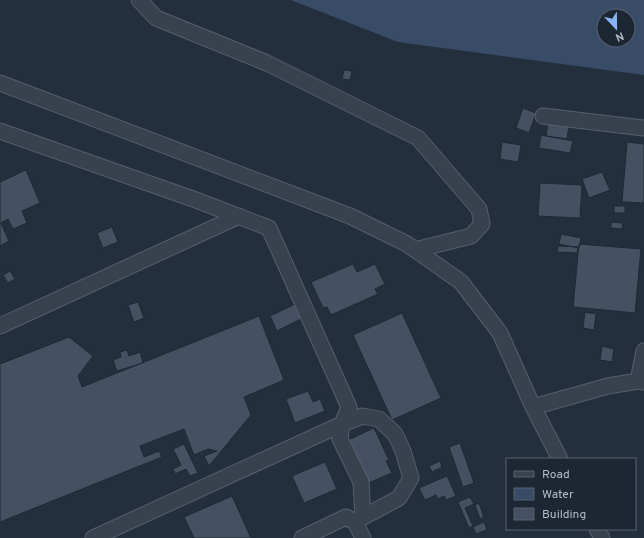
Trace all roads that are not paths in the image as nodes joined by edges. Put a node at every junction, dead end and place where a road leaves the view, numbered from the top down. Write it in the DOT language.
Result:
graph roads {
  1 [pos="139,0"];
  2 [pos="0,83"];
  3 [pos="543,116"];
  4 [pos="644,128"];
  5 [pos="0,131"];
  6 [pos="239,216"];
  7 [pos="415,250"];
  8 [pos="0,326"];
  9 [pos="644,351"];
  10 [pos="641,382"];
  11 [pos="533,407"];
  12 [pos="342,424"];
  13 [pos="559,458"];
  14 [pos="359,520"];
  15 [pos="94,538"];
  16 [pos="302,538"];
  17 [pos="363,538"];
  1 -- 7 [label="lane"];
  2 -- 7 [label="lane"];
  3 -- 4 [label="lane"];
  5 -- 6 [label="lane"];
  6 -- 8 [label="lane"];
  6 -- 12 [label="lane"];
  7 -- 11 [label="lane"];
  9 -- 10 [label="lane"];
  10 -- 11 [label="lane"];
  11 -- 13 [label="lane"];
  12 -- 14 [label="lane"];
  12 -- 14 [label="lane"];
  12 -- 15 [label="lane"];
  14 -- 16 [label="lane"];
  14 -- 17 [label="lane"];
}
